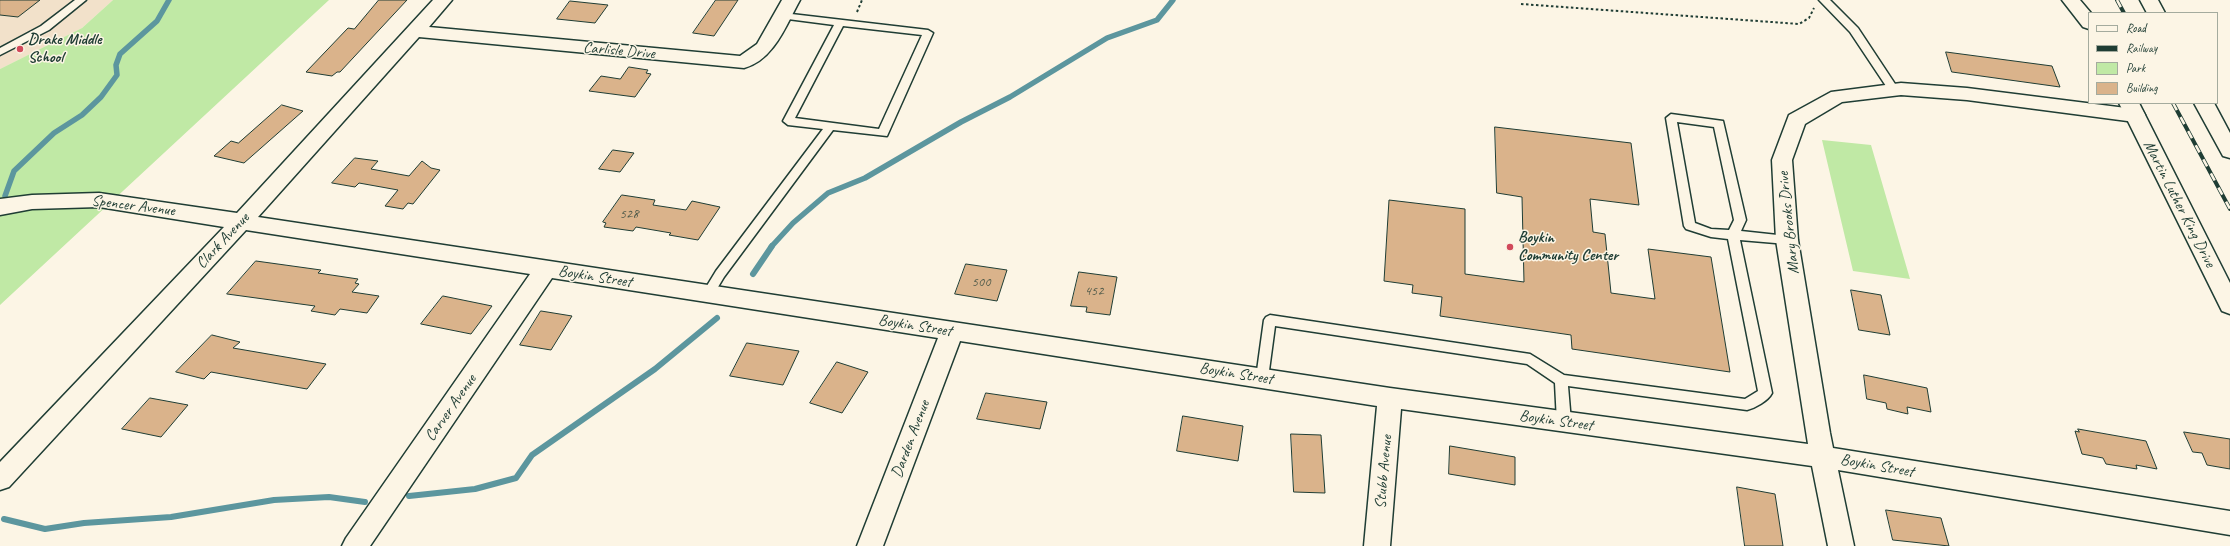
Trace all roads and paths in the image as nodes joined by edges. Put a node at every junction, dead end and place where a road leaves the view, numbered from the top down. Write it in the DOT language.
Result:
graph roads {
  1 [pos="81,0"];
  2 [pos="443,0"];
  3 [pos="1824,0"];
  4 [pos="2071,0"];
  5 [pos="2149,0"];
  6 [pos="1521,4"];
  7 [pos="787,8"];
  8 [pos="1815,8"];
  9 [pos="2155,12"];
  10 [pos="2088,22"];
  11 [pos="840,23"];
  12 [pos="416,31"];
  13 [pos="0,52"];
  14 [pos="1894,90"];
  15 [pos="2205,104"];
  16 [pos="2132,109"];
  17 [pos="831,126"];
  18 [pos="2230,151"];
  19 [pos="0,207"];
  20 [pos="242,221"];
  21 [pos="1733,236"];
  22 [pos="1788,240"];
  23 [pos="546,269"];
  24 [pos="708,294"];
  25 [pos="2230,305"];
  26 [pos="952,332"];
  27 [pos="1262,378"];
  28 [pos="1561,380"];
  29 [pos="1390,398"];
  30 [pos="1564,422"];
  31 [pos="1824,457"];
  32 [pos="0,479"];
  33 [pos="2230,523"];
  34 [pos="355,546"];
  35 [pos="870,546"];
  36 [pos="1377,546"];
  37 [pos="1841,546"];
  1 -- 13 [label="lane"];
  2 -- 12 [label="street, Clark Avenue"];
  3 -- 14 [label="lane"];
  4 -- 10 [label="street"];
  5 -- 9 [label="street"];
  6 -- 8 [label="path"];
  7 -- 11 [label="lane"];
  7 -- 12 [label="street, Carlisle Drive"];
  11 -- 17 [label="lane"];
  11 -- 17 [label="lane"];
  12 -- 20 [label="street, Clark Avenue"];
  14 -- 16 [label="street, Mary Brooks Drive"];
  14 -- 22 [label="street, Mary Brooks Drive"];
  15 -- 18 [label="street"];
  16 -- 25 [label="street, Martin Luther King Drive"];
  17 -- 24 [label="lane"];
  19 -- 20 [label="street, Spencer Avenue"];
  20 -- 23 [label="street, Boykin Street"];
  20 -- 32 [label="street, Clark Avenue"];
  21 -- 21 [label="lane"];
  21 -- 22 [label="lane"];
  21 -- 28 [label="lane"];
  22 -- 31 [label="street, Mary Brooks Drive"];
  23 -- 24 [label="street, Boykin Street"];
  23 -- 34 [label="street, Carver Avenue"];
  24 -- 26 [label="street, Boykin Street"];
  26 -- 27 [label="street, Boykin Street"];
  26 -- 35 [label="street, Darden Avenue"];
  27 -- 28 [label="lane"];
  27 -- 29 [label="street, Boykin Street"];
  28 -- 30 [label="lane"];
  29 -- 30 [label="street, Boykin Street"];
  29 -- 36 [label="street, Stubb Avenue"];
  30 -- 31 [label="street, Boykin Street"];
  31 -- 33 [label="street, Boykin Street"];
  31 -- 37 [label="street, Mary Brooks Drive"];
}
